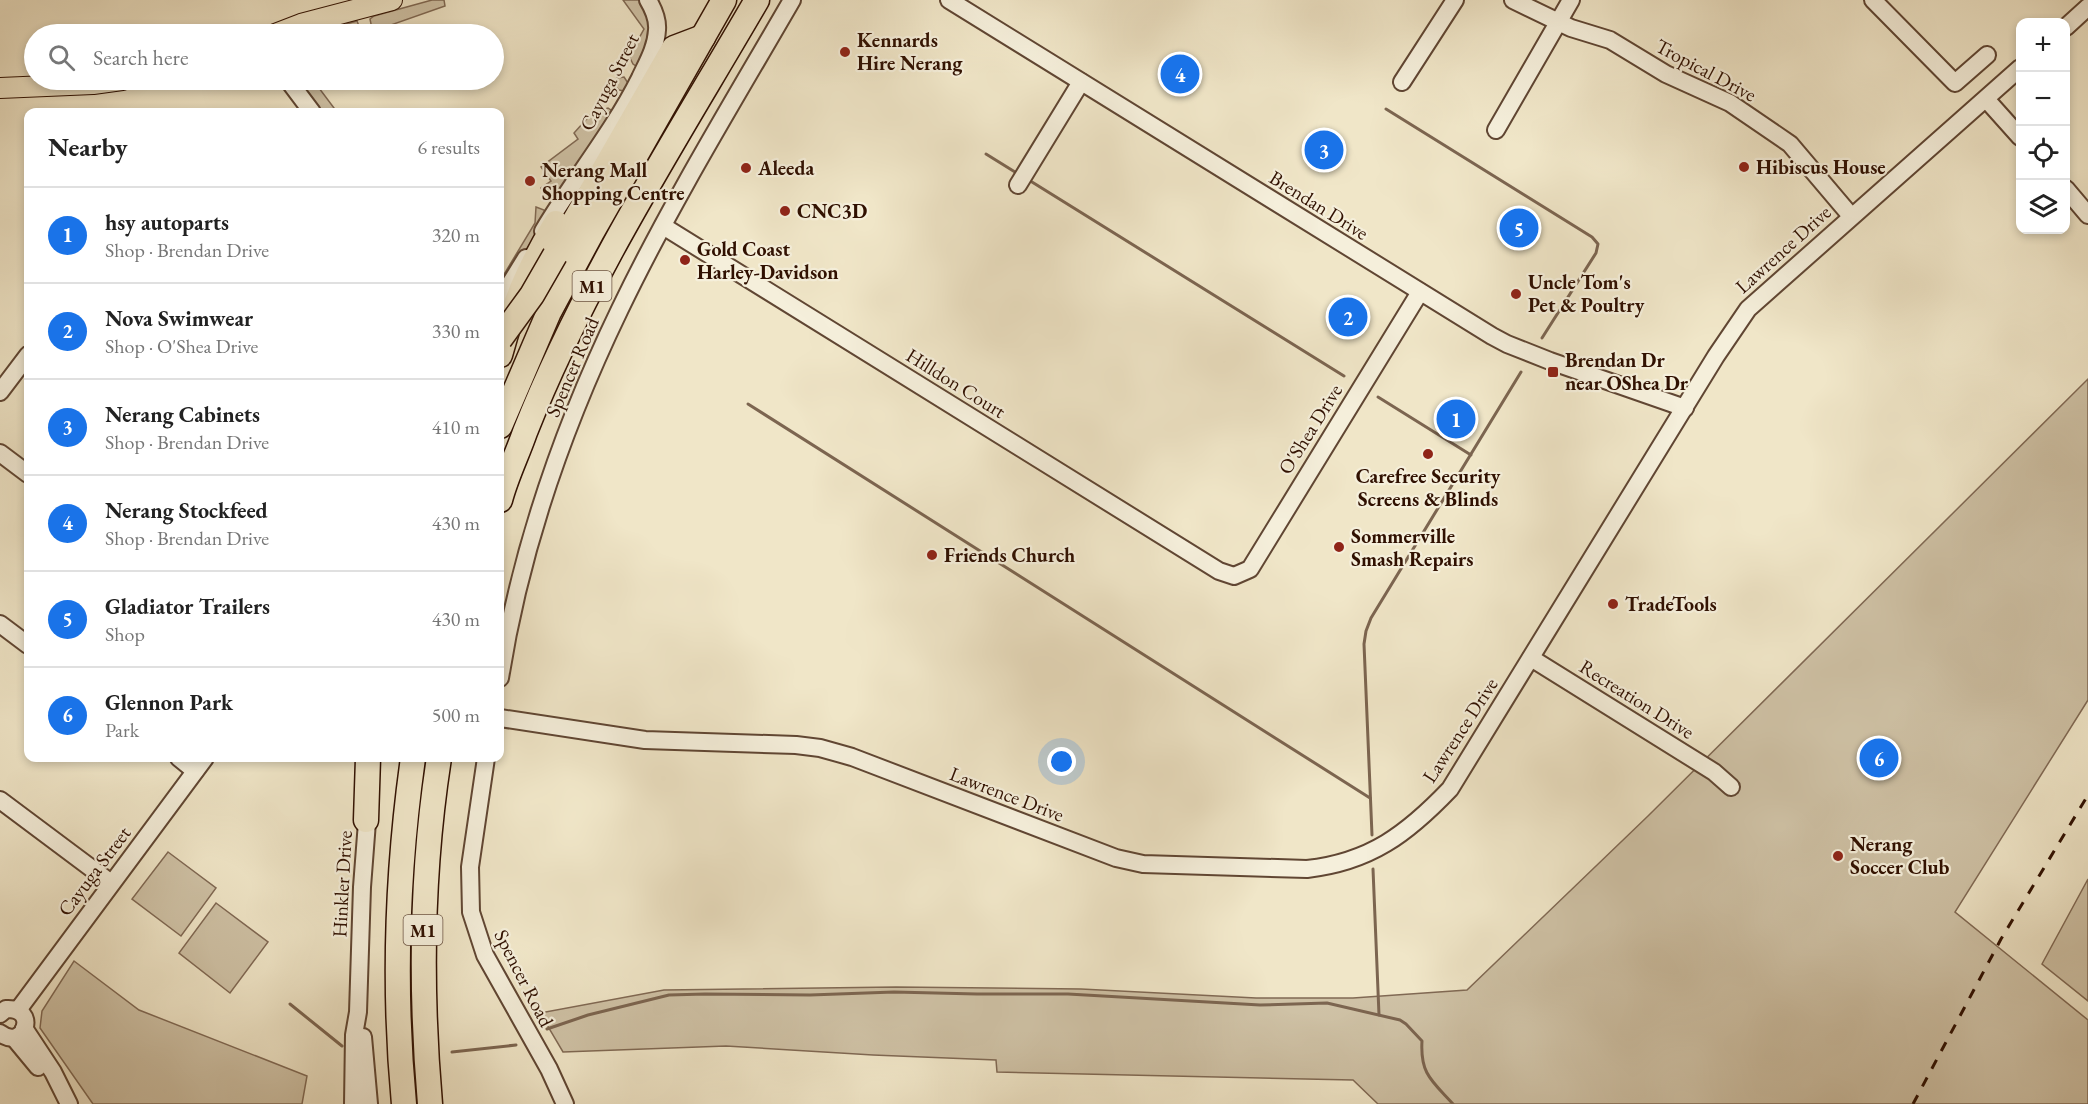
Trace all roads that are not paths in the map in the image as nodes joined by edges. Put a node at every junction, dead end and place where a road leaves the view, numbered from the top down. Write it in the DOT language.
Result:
graph roads {
  1 [pos="392,0"];
  2 [pos="405,0"];
  3 [pos="648,0"];
  4 [pos="724,0"];
  5 [pos="758,0"];
  6 [pos="792,0"];
  7 [pos="949,0"];
  8 [pos="1455,0"];
  9 [pos="1513,0"];
  10 [pos="1571,0"];
  11 [pos="1874,0"];
  12 [pos="2088,7"];
  13 [pos="2088,20"];
  14 [pos="1557,21"];
  15 [pos="301,24"];
  16 [pos="331,24"];
  17 [pos="2070,24"];
  18 [pos="2070,27"];
  19 [pos="703,37"];
  20 [pos="1987,55"];
  21 [pos="2016,72"];
  22 [pos="1081,82"];
  23 [pos="1402,82"];
  24 [pos="24,87"];
  25 [pos="0,88"];
  26 [pos="296,90"];
  27 [pos="1986,99"];
  28 [pos="309,108"];
  29 [pos="1496,130"];
  30 [pos="2016,133"];
  31 [pos="597,150"];
  32 [pos="1018,185"];
  33 [pos="2070,194"];
  34 [pos="2088,215"];
  35 [pos="1851,216"];
  36 [pos="663,226"];
  37 [pos="1420,292"];
  38 [pos="504,294"];
  39 [pos="504,334"];
  40 [pos="504,341"];
  41 [pos="24,360"];
  42 [pos="0,392"];
  43 [pos="1685,408"];
  44 [pos="504,417"];
  45 [pos="0,453"];
  46 [pos="24,471"];
  47 [pos="504,490"];
  48 [pos="1228,575"];
  49 [pos="0,624"];
  50 [pos="24,642"];
  51 [pos="504,652"];
  52 [pos="1531,658"];
  53 [pos="504,719"];
  54 [pos="368,762"];
  55 [pos="373,762"];
  56 [pos="412,762"];
  57 [pos="439,762"];
  58 [pos="485,762"];
  59 [pos="200,764"];
  60 [pos="1726,782"];
  61 [pos="0,800"];
  62 [pos="366,820"];
  63 [pos="111,883"];
  64 [pos="18,1010"];
  65 [pos="358,1012"];
  66 [pos="0,1014"];
  67 [pos="8,1033"];
  68 [pos="67,1104"];
  69 [pos="352,1104"];
  70 [pos="369,1104"];
  71 [pos="404,1104"];
  72 [pos="430,1104"];
  73 [pos="565,1104"];
  1 -- 15 [label="main road"];
  2 -- 16 [label="main road"];
  3 -- 31 [label="street, Cayuga Street"];
  4 -- 19 [label="highway, M1"];
  5 -- 47 [label="highway, M1"];
  6 -- 36 [label="street, Spencer Road"];
  7 -- 22 [label="street, Brendan Drive"];
  8 -- 23 [label="street"];
  9 -- 14 [label="street, Tropical Drive"];
  10 -- 14 [label="street"];
  11 -- 20 [label="street"];
  12 -- 17 [label="street"];
  13 -- 18 [label="street"];
  14 -- 29 [label="street"];
  14 -- 35 [label="street, Tropical Drive"];
  19 -- 39 [label="highway, bridge"];
  19 -- 44 [label="highway, M1"];
  21 -- 27 [label="street, Lawrence Drive"];
  22 -- 32 [label="street"];
  22 -- 37 [label="street, Brendan Drive"];
  24 -- 25 [label="main road"];
  26 -- 28 [label="street"];
  27 -- 30 [label="street"];
  27 -- 35 [label="street, Lawrence Drive"];
  31 -- 38 [label="street, Cayuga Street"];
  31 -- 40 [label="highway"];
  33 -- 34 [label="street"];
  35 -- 43 [label="street, Lawrence Drive"];
  36 -- 48 [label="street, Hilldon Court"];
  36 -- 51 [label="street, Spencer Road"];
  37 -- 43 [label="street, Brendan Drive"];
  37 -- 48 [label="street, O'Shea Drive"];
  41 -- 42 [label="street"];
  43 -- 52 [label="street, Lawrence Drive"];
  45 -- 46 [label="street"];
  49 -- 50 [label="street"];
  52 -- 53 [label="street, Lawrence Drive"];
  52 -- 60 [label="street, Recreation Drive"];
  54 -- 62 [label="highway"];
  55 -- 62 [label="street, Hinkler Drive"];
  56 -- 71 [label="highway, M1"];
  57 -- 72 [label="highway, M1"];
  58 -- 73 [label="street, Spencer Road"];
  59 -- 63 [label="street, Cayuga Street"];
  61 -- 63 [label="street"];
  62 -- 65 [label="street, Hinkler Drive"];
  63 -- 64 [label="street, Cayuga Street"];
  64 -- 66 [label="street"];
  64 -- 67 [label="street"];
  65 -- 69 [label="street, Hinkler Drive"];
  65 -- 70 [label="street, Hinkler Drive"];
  67 -- 68 [label="street"];
}
